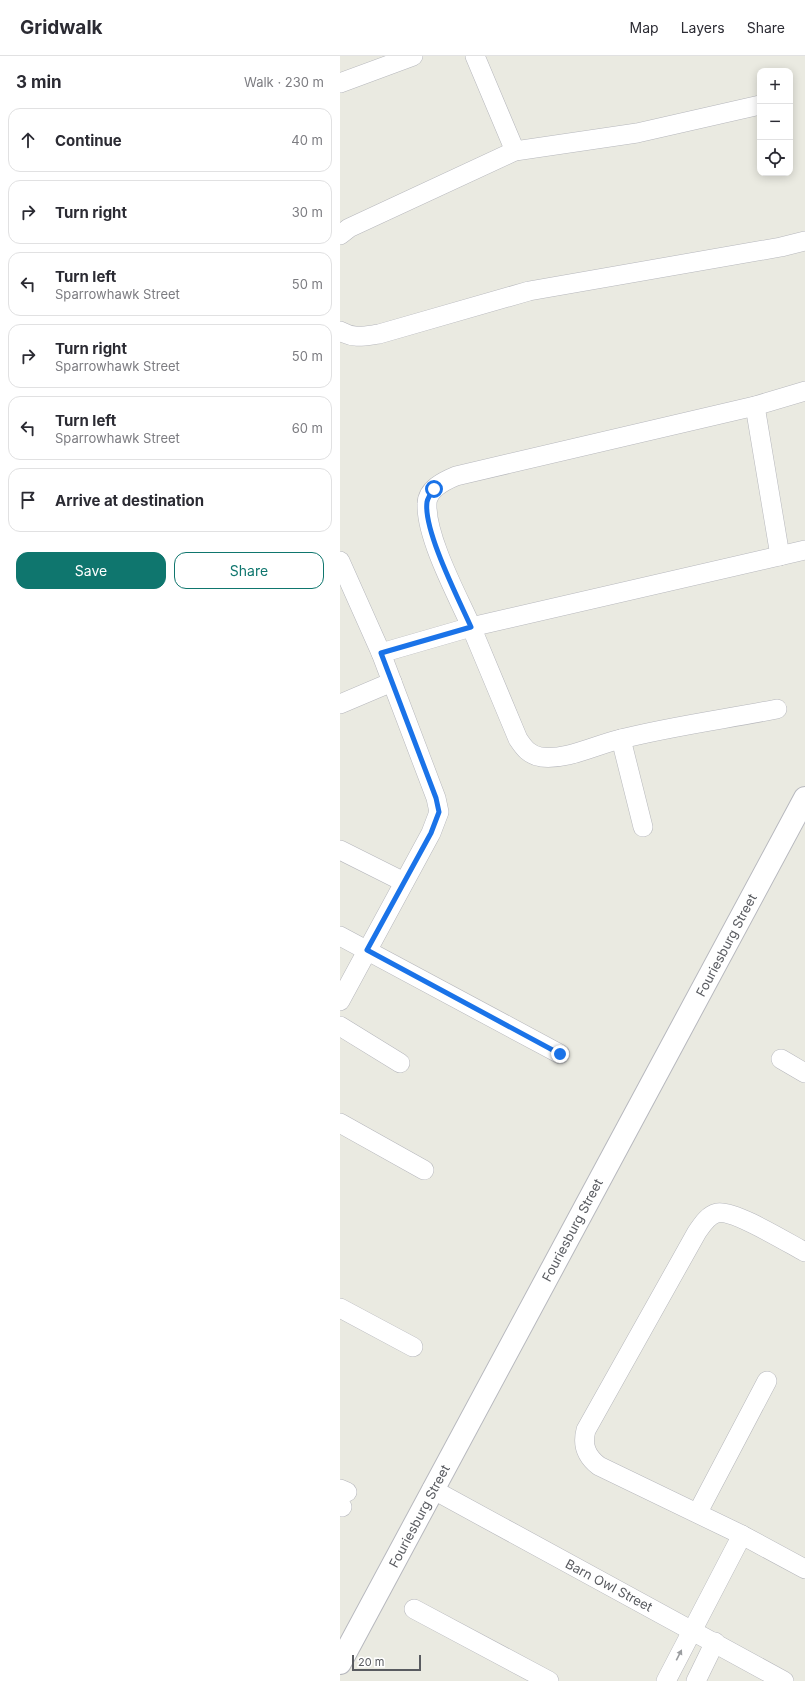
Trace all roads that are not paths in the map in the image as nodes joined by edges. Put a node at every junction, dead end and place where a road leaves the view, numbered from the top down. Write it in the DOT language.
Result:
graph roads {
  1 [pos="413,56"];
  2 [pos="475,56"];
  3 [pos="340,83"];
  4 [pos="757,106"];
  5 [pos="515,151"];
  6 [pos="340,235"];
  7 [pos="805,241"];
  8 [pos="340,331"];
  9 [pos="805,392"];
  10 [pos="755,406"];
  11 [pos="805,550"];
  12 [pos="780,556"];
  13 [pos="340,561"];
  14 [pos="346,590"];
  15 [pos="471,627"];
  16 [pos="381,653"];
  17 [pos="392,682"];
  18 [pos="340,704"];
  19 [pos="778,710"];
  20 [pos="621,739"];
  21 [pos="805,798"];
  22 [pos="643,827"];
  23 [pos="340,850"];
  24 [pos="404,882"];
  25 [pos="340,936"];
  26 [pos="367,950"];
  27 [pos="340,1001"];
  28 [pos="340,1026"];
  29 [pos="560,1054"];
  30 [pos="781,1059"];
  31 [pos="400,1063"];
  32 [pos="805,1074"];
  33 [pos="340,1123"];
  34 [pos="424,1170"];
  35 [pos="805,1252"];
  36 [pos="340,1308"];
  37 [pos="413,1347"];
  38 [pos="767,1380"];
  39 [pos="432,1489"];
  40 [pos="698,1512"];
  41 [pos="742,1535"];
  42 [pos="805,1569"];
  43 [pos="414,1609"];
  44 [pos="692,1630"];
  45 [pos="715,1642"];
  46 [pos="340,1663"];
  47 [pos="549,1681"];
  48 [pos="666,1681"];
  49 [pos="696,1681"];
  50 [pos="784,1681"];
  1 -- 3 [label="street"];
  2 -- 5 [label="street"];
  4 -- 5 [label="street"];
  5 -- 6 [label="street"];
  7 -- 8 [label="street"];
  9 -- 10 [label="street"];
  10 -- 12 [label="street"];
  10 -- 15 [label="street"];
  11 -- 12 [label="street"];
  12 -- 15 [label="street"];
  13 -- 14 [label="street"];
  14 -- 16 [label="street"];
  15 -- 16 [label="street"];
  15 -- 20 [label="street"];
  16 -- 17 [label="street"];
  17 -- 18 [label="street"];
  17 -- 24 [label="street"];
  19 -- 20 [label="street"];
  20 -- 22 [label="street"];
  21 -- 39 [label="street, Fouriesburg Street"];
  23 -- 24 [label="street"];
  24 -- 26 [label="street"];
  25 -- 26 [label="street"];
  26 -- 27 [label="street"];
  26 -- 29 [label="street"];
  28 -- 31 [label="street"];
  30 -- 32 [label="street"];
  33 -- 34 [label="street"];
  35 -- 40 [label="street"];
  36 -- 37 [label="street"];
  38 -- 40 [label="street"];
  39 -- 44 [label="street, Barn Owl Street"];
  39 -- 46 [label="street, Fouriesburg Street"];
  40 -- 41 [label="street"];
  41 -- 42 [label="street"];
  41 -- 44 [label="street"];
  43 -- 47 [label="street"];
  44 -- 45 [label="street, Barn Owl Street"];
  48 -- 44 [label="street, one-way"];
  45 -- 49 [label="street"];
  45 -- 50 [label="street, Barn Owl Street"];
}
